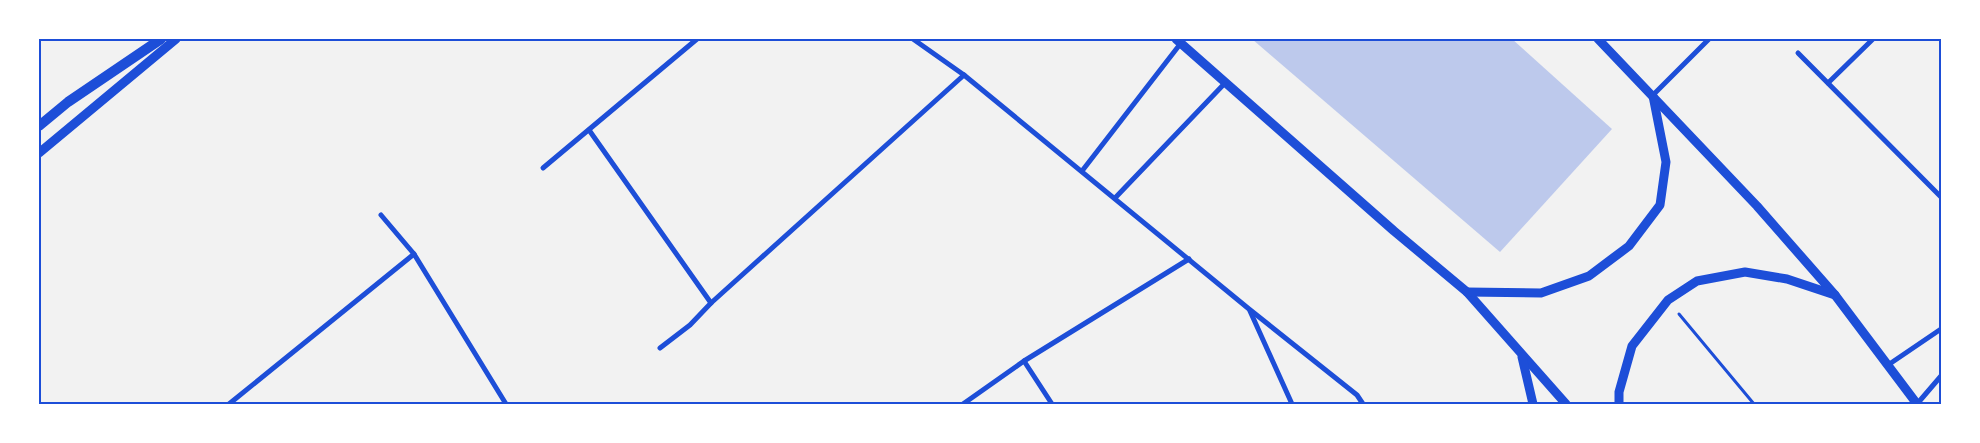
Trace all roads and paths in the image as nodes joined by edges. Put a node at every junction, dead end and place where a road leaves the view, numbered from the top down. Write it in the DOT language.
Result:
graph roads {
  1 [pos="161,39"];
  2 [pos="176,39"];
  3 [pos="697,39"];
  4 [pos="913,39"];
  5 [pos="1598,39"];
  6 [pos="1709,39"];
  7 [pos="1873,39"];
  8 [pos="1179,41"];
  9 [pos="1798,53"];
  10 [pos="964,75"];
  11 [pos="1226,82"];
  12 [pos="1828,82"];
  13 [pos="1653,95"];
  14 [pos="39,126"];
  15 [pos="589,130"];
  16 [pos="39,153"];
  17 [pos="544,168"];
  18 [pos="1082,171"];
  19 [pos="1941,197"];
  20 [pos="1115,198"];
  21 [pos="381,215"];
  22 [pos="414,254"];
  23 [pos="1190,259"];
  24 [pos="1467,292"];
  25 [pos="1835,295"];
  26 [pos="1668,300"];
  27 [pos="711,303"];
  28 [pos="1250,309"];
  29 [pos="1941,329"];
  30 [pos="660,348"];
  31 [pos="1522,357"];
  32 [pos="1024,361"];
  33 [pos="1888,365"];
  34 [pos="1941,376"];
  35 [pos="229,404"];
  36 [pos="506,404"];
  37 [pos="963,404"];
  38 [pos="1052,404"];
  39 [pos="1292,404"];
  40 [pos="1363,404"];
  41 [pos="1533,404"];
  42 [pos="1566,404"];
  43 [pos="1620,404"];
  44 [pos="1754,404"];
  45 [pos="1917,404"];
  1 -- 14 [label="main road"];
  2 -- 16 [label="street"];
  3 -- 15 [label="street"];
  4 -- 10 [label="street"];
  5 -- 13 [label="street"];
  6 -- 13 [label="street"];
  7 -- 12 [label="street"];
  8 -- 11 [label="street"];
  8 -- 18 [label="street"];
  9 -- 12 [label="street"];
  10 -- 18 [label="street"];
  10 -- 27 [label="street"];
  11 -- 20 [label="street"];
  11 -- 24 [label="street"];
  12 -- 19 [label="street"];
  13 -- 24 [label="street"];
  13 -- 25 [label="street"];
  15 -- 17 [label="street"];
  15 -- 27 [label="street"];
  18 -- 20 [label="street"];
  20 -- 23 [label="street"];
  21 -- 22 [label="street"];
  22 -- 35 [label="street"];
  22 -- 36 [label="street"];
  23 -- 28 [label="street"];
  23 -- 32 [label="street"];
  24 -- 31 [label="street"];
  25 -- 26 [label="street"];
  25 -- 33 [label="street"];
  26 -- 43 [label="street"];
  26 -- 44 [label="path"];
  27 -- 30 [label="street"];
  28 -- 39 [label="street"];
  28 -- 40 [label="street"];
  29 -- 33 [label="street"];
  31 -- 41 [label="street"];
  31 -- 42 [label="street"];
  32 -- 37 [label="street"];
  32 -- 38 [label="street"];
  33 -- 45 [label="street"];
  34 -- 45 [label="street"];
}
